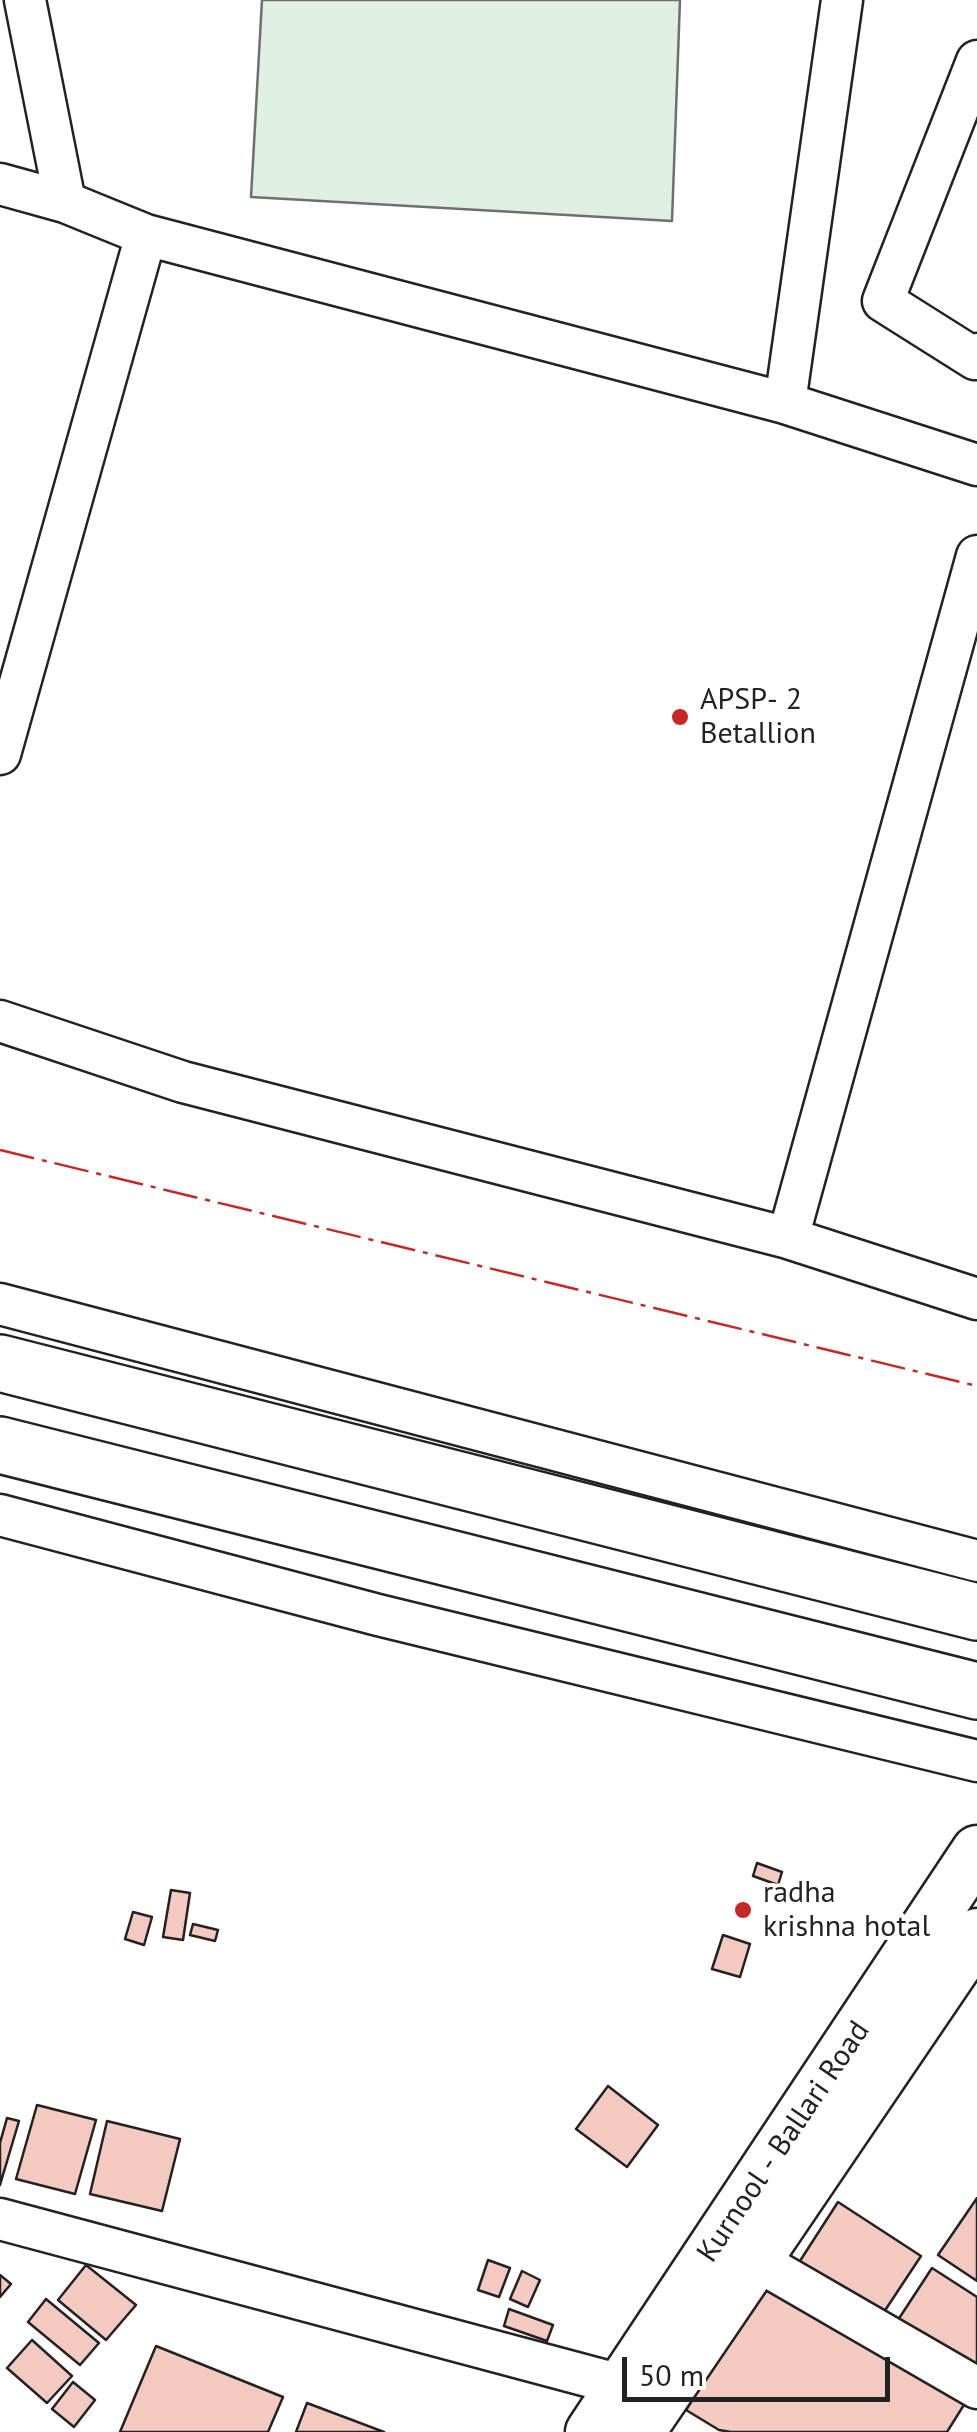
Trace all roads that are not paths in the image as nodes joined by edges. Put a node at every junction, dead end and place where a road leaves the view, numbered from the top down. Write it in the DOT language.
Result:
graph roads {
  1 [pos="24,0"];
  2 [pos="842,0"];
  3 [pos="977,61"];
  4 [pos="0,184"];
  5 [pos="66,202"];
  6 [pos="146,235"];
  7 [pos="977,354"];
  8 [pos="785,402"];
  9 [pos="977,465"];
  10 [pos="977,556"];
  11 [pos="0,754"];
  12 [pos="0,1021"];
  13 [pos="788,1238"];
  14 [pos="977,1299"];
  15 [pos="0,1304"];
  16 [pos="0,1363"];
  17 [pos="0,1445"];
  18 [pos="0,1515"];
  19 [pos="977,1561"];
  20 [pos="977,1612"];
  21 [pos="977,1691"];
  22 [pos="977,1761"];
  23 [pos="977,1852"];
  24 [pos="977,1934"];
  25 [pos="0,2219"];
  26 [pos="754,2259"];
  27 [pos="622,2385"];
  28 [pos="977,2388"];
  29 [pos="591,2432"];
  30 [pos="639,2432"];
  1 -- 5 [label="street"];
  2 -- 8 [label="street"];
  3 -- 7 [label="street"];
  4 -- 5 [label="street"];
  5 -- 6 [label="street"];
  6 -- 8 [label="street"];
  6 -- 11 [label="street"];
  8 -- 9 [label="street"];
  10 -- 13 [label="street"];
  12 -- 13 [label="street"];
  13 -- 14 [label="street"];
  15 -- 19 [label="street"];
  16 -- 20 [label="highway"];
  17 -- 21 [label="highway"];
  18 -- 22 [label="street"];
  23 -- 27 [label="main road, Kurnool - Ballari Road"];
  24 -- 26 [label="main road, Kurnool - Ballari Road"];
  25 -- 27 [label="street"];
  26 -- 28 [label="street"];
  26 -- 30 [label="main road, Kurnool - Ballari Road"];
  27 -- 29 [label="main road, Kurnool - Ballari Road"];
}
